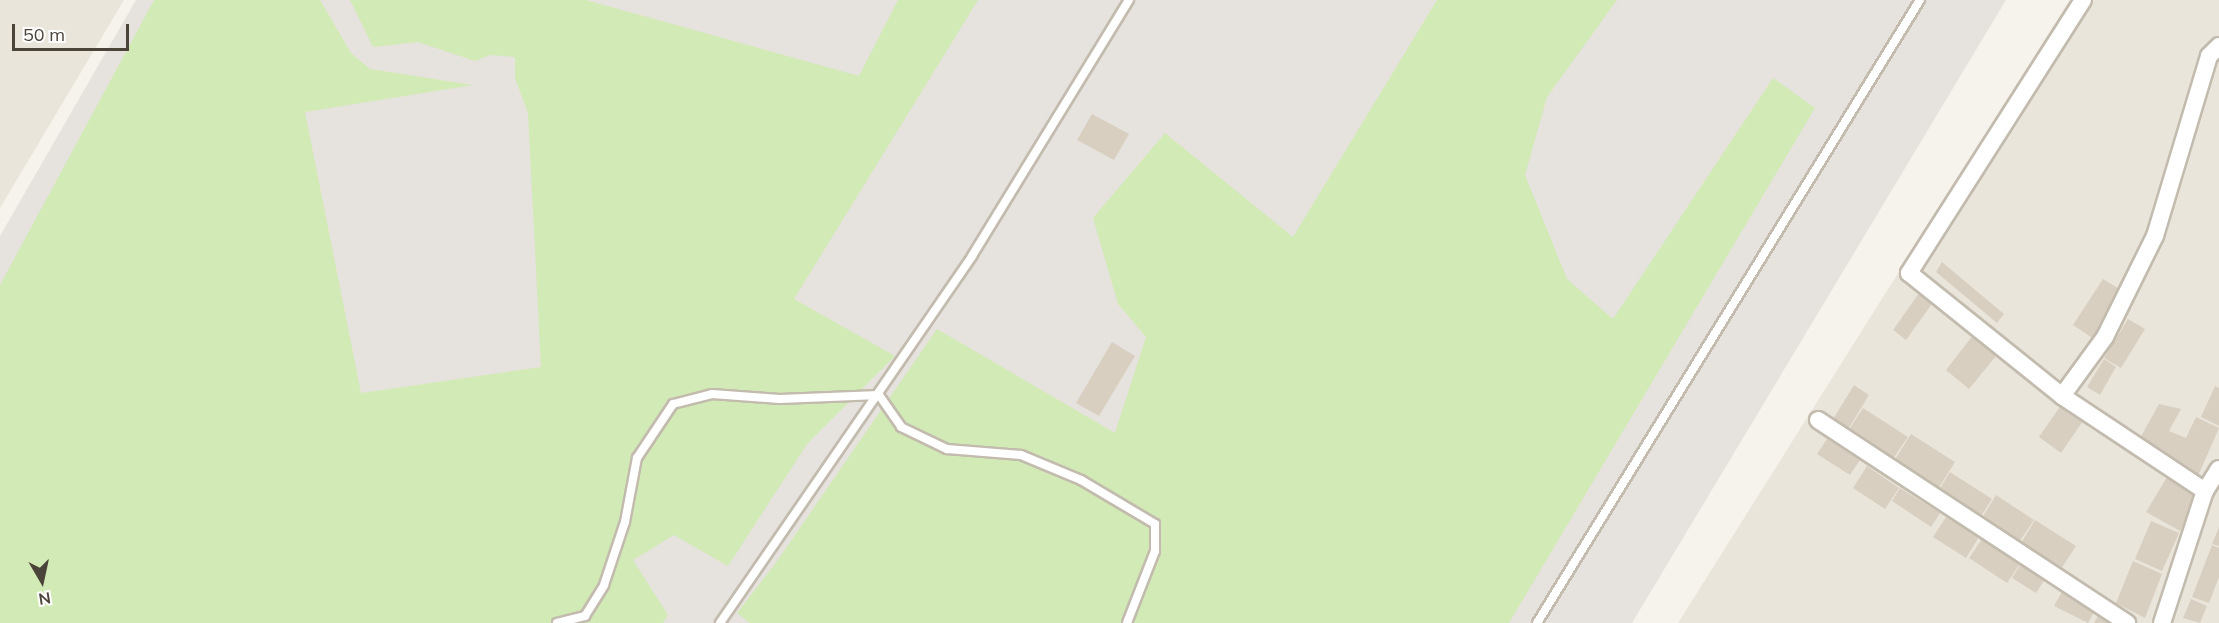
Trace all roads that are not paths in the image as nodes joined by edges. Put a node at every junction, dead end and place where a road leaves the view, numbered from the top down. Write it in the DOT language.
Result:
graph roads {
  1 [pos="1129,0"];
  2 [pos="1920,0"];
  3 [pos="2083,0"];
  4 [pos="2219,46"];
  5 [pos="879,395"];
  6 [pos="2062,396"];
  7 [pos="1818,420"];
  8 [pos="2219,469"];
  9 [pos="2205,491"];
  10 [pos="557,623"];
  11 [pos="720,623"];
  12 [pos="1127,623"];
  13 [pos="1537,623"];
  14 [pos="2127,623"];
  15 [pos="2162,623"];
  1 -- 5 [label="lane"];
  2 -- 13 [label="lane"];
  3 -- 6 [label="street"];
  4 -- 6 [label="street"];
  5 -- 10 [label="lane"];
  5 -- 11 [label="lane"];
  5 -- 12 [label="lane"];
  6 -- 9 [label="street"];
  7 -- 14 [label="street"];
  8 -- 9 [label="street"];
  9 -- 15 [label="street"];
}
